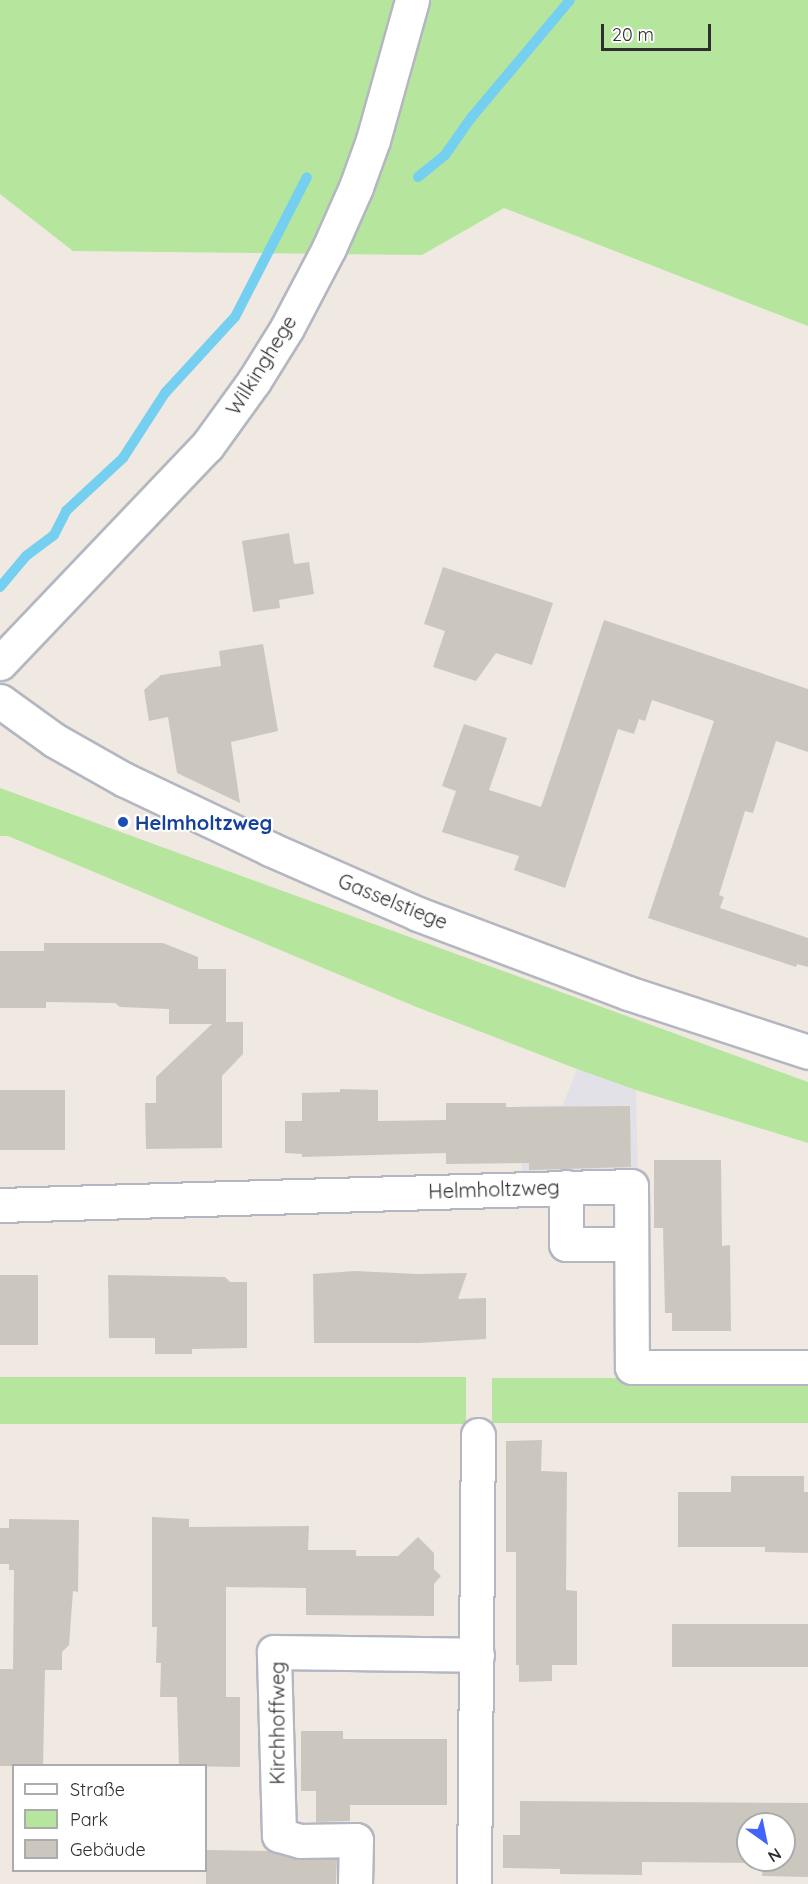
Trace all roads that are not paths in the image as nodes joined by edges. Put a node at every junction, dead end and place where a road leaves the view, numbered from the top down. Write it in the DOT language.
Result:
graph roads {
  1 [pos="412,0"];
  2 [pos="0,663"];
  3 [pos="0,701"];
  4 [pos="808,1052"];
  5 [pos="566,1187"];
  6 [pos="0,1205"];
  7 [pos="631,1244"];
  8 [pos="808,1367"];
  9 [pos="478,1435"];
  10 [pos="477,1655"];
  11 [pos="355,1884"];
  12 [pos="474,1884"];
  1 -- 2 [label="street, Wilkinghege"];
  3 -- 4 [label="street, Gasselstiege"];
  5 -- 6 [label="street, Helmholtzweg"];
  5 -- 7 [label="street"];
  5 -- 7 [label="street, Helmholtzweg"];
  7 -- 8 [label="street, Helmholtzweg"];
  9 -- 10 [label="street"];
  10 -- 11 [label="street, Kirchhoffweg"];
  10 -- 12 [label="street"];
}
